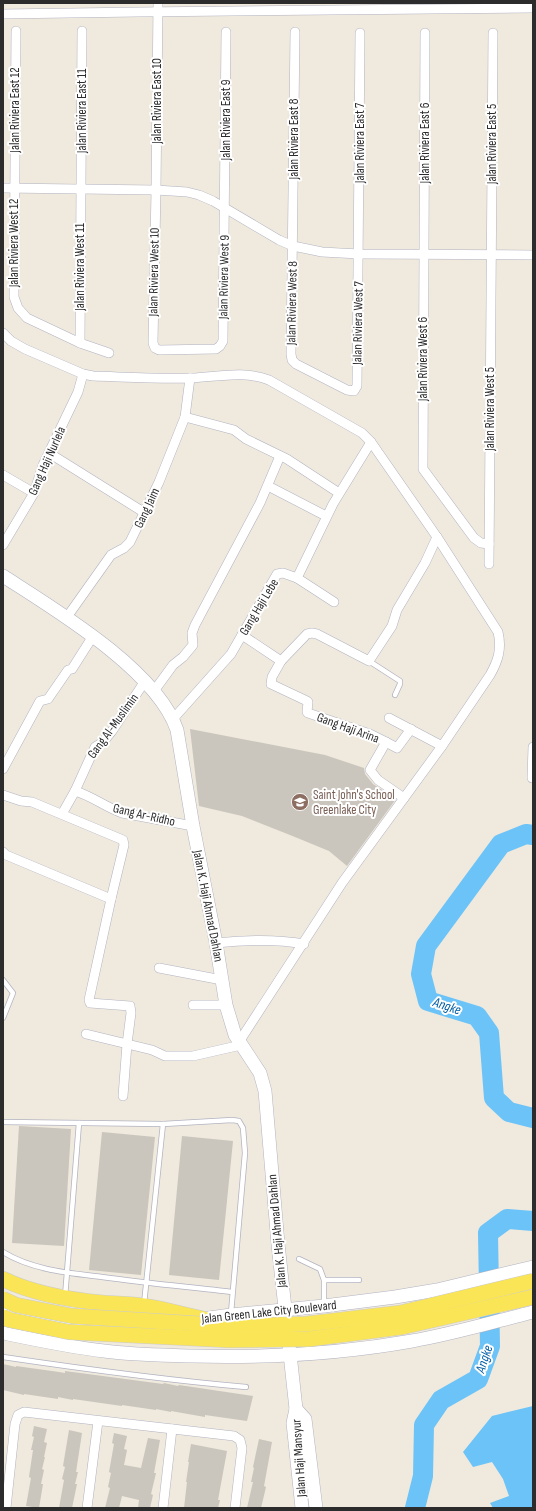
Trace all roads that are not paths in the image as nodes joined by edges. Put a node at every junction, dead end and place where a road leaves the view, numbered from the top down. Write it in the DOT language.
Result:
graph roads {
  1 [pos="158,7"];
  2 [pos="533,8"];
  3 [pos="3,14"];
  4 [pos="16,31"];
  5 [pos="82,31"];
  6 [pos="226,32"];
  7 [pos="295,32"];
  8 [pos="360,32"];
  9 [pos="425,33"];
  10 [pos="493,33"];
  11 [pos="3,188"];
  12 [pos="15,188"];
  13 [pos="81,190"];
  14 [pos="156,190"];
  15 [pos="225,208"];
  16 [pos="293,246"];
  17 [pos="359,254"];
  18 [pos="424,254"];
  19 [pos="491,254"];
  20 [pos="533,255"];
  21 [pos="3,333"];
  22 [pos="80,343"];
  23 [pos="220,346"];
  24 [pos="109,353"];
  25 [pos="83,374"];
  26 [pos="190,378"];
  27 [pos="354,391"];
  28 [pos="184,417"];
  29 [pos="371,442"];
  30 [pos="49,453"];
  31 [pos="280,456"];
  32 [pos="3,475"];
  33 [pos="268,486"];
  34 [pos="34,493"];
  35 [pos="339,493"];
  36 [pos="145,513"];
  37 [pos="326,516"];
  38 [pos="437,537"];
  39 [pos="489,544"];
  40 [pos="3,545"];
  41 [pos="489,564"];
  42 [pos="3,576"];
  43 [pos="297,578"];
  44 [pos="334,602"];
  45 [pos="67,617"];
  46 [pos="242,635"];
  47 [pos="93,636"];
  48 [pos="281,661"];
  49 [pos="369,661"];
  50 [pos="149,686"];
  51 [pos="395,695"];
  52 [pos="389,718"];
  53 [pos="173,719"];
  54 [pos="411,729"];
  55 [pos="386,742"];
  56 [pos="442,746"];
  57 [pos="533,747"];
  58 [pos="3,769"];
  59 [pos="532,778"];
  60 [pos="75,791"];
  61 [pos="3,795"];
  62 [pos="404,798"];
  63 [pos="62,814"];
  64 [pos="193,826"];
  65 [pos="3,852"];
  66 [pos="111,899"];
  67 [pos="216,943"];
  68 [pos="304,944"];
  69 [pos="159,968"];
  70 [pos="3,980"];
  71 [pos="222,980"];
  72 [pos="226,1005"];
  73 [pos="193,1006"];
  74 [pos="3,1018"];
  75 [pos="86,1034"];
  76 [pos="127,1044"];
  77 [pos="242,1047"];
  78 [pos="123,1096"];
  79 [pos="3,1122"];
  80 [pos="79,1123"];
  81 [pos="163,1124"];
  82 [pos="3,1252"];
  83 [pos="299,1259"];
  84 [pos="533,1267"];
  85 [pos="67,1272"];
  86 [pos="3,1279"];
  87 [pos="324,1280"];
  88 [pos="359,1280"];
  89 [pos="533,1281"];
  90 [pos="146,1283"];
  91 [pos="232,1292"];
  92 [pos="533,1297"];
  93 [pos="65,1298"];
  94 [pos="3,1299"];
  95 [pos="144,1306"];
  96 [pos="318,1307"];
  97 [pos="3,1309"];
  98 [pos="285,1310"];
  99 [pos="533,1312"];
  100 [pos="231,1315"];
  101 [pos="3,1317"];
  102 [pos="204,1319"];
  103 [pos="3,1333"];
  104 [pos="317,1353"];
  105 [pos="290,1356"];
  106 [pos="3,1357"];
  107 [pos="246,1387"];
  108 [pos="296,1409"];
  109 [pos="98,1421"];
  110 [pos="172,1429"];
  111 [pos="6,1508"];
  112 [pos="87,1508"];
  113 [pos="163,1508"];
  114 [pos="235,1508"];
  115 [pos="302,1508"];
  116 [pos="316,1508"];
  1 -- 2 [label="street"];
  1 -- 3 [label="street"];
  1 -- 14 [label="street, Jalan Riviera East 10"];
  4 -- 12 [label="street, Jalan Riviera East 12"];
  5 -- 13 [label="street, Jalan Riviera East 11"];
  6 -- 15 [label="street, Jalan Riviera East 9"];
  7 -- 16 [label="street, Jalan Riviera East 8"];
  8 -- 17 [label="street, Jalan Riviera East 7"];
  9 -- 18 [label="street, Jalan Riviera East 6"];
  10 -- 19 [label="street, Jalan Riviera East 5"];
  11 -- 12 [label="street"];
  12 -- 13 [label="street"];
  12 -- 22 [label="street, Jalan Riviera West 12"];
  13 -- 14 [label="street"];
  13 -- 22 [label="street, Jalan Riviera West 11"];
  14 -- 15 [label="street"];
  14 -- 23 [label="street, Jalan Riviera West 10"];
  15 -- 16 [label="street"];
  15 -- 23 [label="street, Jalan Riviera West 9"];
  16 -- 17 [label="street"];
  16 -- 27 [label="street, Jalan Riviera West 8"];
  17 -- 18 [label="street"];
  17 -- 27 [label="street, Jalan Riviera West 7"];
  18 -- 19 [label="street"];
  18 -- 39 [label="street, Jalan Riviera West 6"];
  19 -- 20 [label="street"];
  19 -- 39 [label="street, Jalan Riviera West 5"];
  21 -- 25 [label="street"];
  22 -- 24 [label="street"];
  25 -- 26 [label="street"];
  25 -- 30 [label="street, Gang Haji Nurlela"];
  26 -- 28 [label="street, Gang Jaim"];
  26 -- 29 [label="street"];
  28 -- 31 [label="street"];
  28 -- 36 [label="street, Gang Jaim"];
  29 -- 35 [label="street, Gang Haji Lebe"];
  29 -- 38 [label="street"];
  30 -- 34 [label="street, Gang Haji Nurlela"];
  30 -- 36 [label="street"];
  31 -- 33 [label="street, Gang Al-Muslimin"];
  31 -- 35 [label="street"];
  32 -- 34 [label="street"];
  33 -- 37 [label="street"];
  33 -- 50 [label="street, Gang Al-Muslimin"];
  34 -- 40 [label="street, Gang Haji Nurlela"];
  35 -- 37 [label="street, Gang Haji Lebe"];
  36 -- 45 [label="street, Gang Jaim"];
  37 -- 43 [label="street, Gang Haji Lebe"];
  38 -- 49 [label="street"];
  38 -- 56 [label="street"];
  39 -- 41 [label="street, Jalan Riviera West 5"];
  42 -- 45 [label="street, Jalan K. Haji Ahmad Dahlan"];
  43 -- 44 [label="street"];
  43 -- 46 [label="street, Gang Haji Lebe"];
  45 -- 47 [label="street, Jalan K. Haji Ahmad Dahlan"];
  46 -- 48 [label="street"];
  46 -- 53 [label="street, Gang Haji Lebe"];
  47 -- 50 [label="street, Jalan K. Haji Ahmad Dahlan"];
  47 -- 58 [label="street"];
  48 -- 49 [label="street"];
  48 -- 55 [label="street, Gang Haji Arina"];
  49 -- 51 [label="lane"];
  50 -- 53 [label="street, Jalan K. Haji Ahmad Dahlan"];
  50 -- 60 [label="street, Gang Al-Muslimin"];
  52 -- 54 [label="street"];
  53 -- 64 [label="street, Jalan K. Haji Ahmad Dahlan"];
  54 -- 55 [label="street"];
  54 -- 56 [label="street"];
  55 -- 62 [label="street, Gang Haji Arina"];
  56 -- 62 [label="street"];
  57 -- 59 [label="street"];
  60 -- 63 [label="street, Gang Al-Muslimin"];
  60 -- 64 [label="street, Gang Ar-Ridho"];
  61 -- 63 [label="street"];
  62 -- 68 [label="street"];
  63 -- 66 [label="street"];
  64 -- 67 [label="street, Jalan K. Haji Ahmad Dahlan"];
  65 -- 66 [label="street"];
  66 -- 76 [label="street"];
  67 -- 68 [label="street"];
  67 -- 71 [label="street, Jalan K. Haji Ahmad Dahlan"];
  68 -- 77 [label="street"];
  69 -- 71 [label="street"];
  70 -- 74 [label="lane"];
  71 -- 72 [label="street, Jalan K. Haji Ahmad Dahlan"];
  72 -- 73 [label="street"];
  72 -- 77 [label="street, Jalan K. Haji Ahmad Dahlan"];
  75 -- 76 [label="street"];
  76 -- 77 [label="street"];
  76 -- 78 [label="street"];
  77 -- 98 [label="street, Jalan K. Haji Ahmad Dahlan"];
  79 -- 80 [label="lane"];
  80 -- 81 [label="lane"];
  80 -- 85 [label="lane"];
  81 -- 90 [label="lane"];
  81 -- 91 [label="lane"];
  82 -- 85 [label="lane, Jalan Green Lake City Boulevard"];
  83 -- 87 [label="lane"];
  84 -- 96 [label="street, Jalan Green Lake City Boulevard"];
  85 -- 90 [label="lane, Jalan Green Lake City Boulevard"];
  85 -- 93 [label="lane"];
  86 -- 93 [label="main road"];
  87 -- 88 [label="lane"];
  87 -- 96 [label="lane"];
  89 -- 94 [label="main road, bridge"];
  90 -- 91 [label="lane, Jalan Green Lake City Boulevard"];
  90 -- 95 [label="lane"];
  91 -- 100 [label="lane"];
  92 -- 101 [label="main road, bridge"];
  93 -- 95 [label="main road"];
  95 -- 102 [label="main road"];
  96 -- 98 [label="street, Jalan Green Lake City Boulevard"];
  96 -- 104 [label="street"];
  97 -- 102 [label="street, Jalan Green Lake City Boulevard"];
  98 -- 100 [label="street, Jalan Green Lake City Boulevard"];
  98 -- 105 [label="street, Jalan K. Haji Ahmad Dahlan"];
  99 -- 104 [label="street"];
  100 -- 102 [label="street, Jalan Green Lake City Boulevard"];
  103 -- 105 [label="street"];
  104 -- 105 [label="street"];
  105 -- 108 [label="street, Jalan Haji Mansyur"];
  106 -- 107 [label="lane"];
  108 -- 115 [label="street, Jalan Haji Mansyur"];
  108 -- 116 [label="street, Jalan Haji Mansyur"];
  109 -- 110 [label="street"];
  109 -- 111 [label="street"];
  109 -- 112 [label="street"];
  110 -- 113 [label="street"];
  110 -- 114 [label="street"];
}
